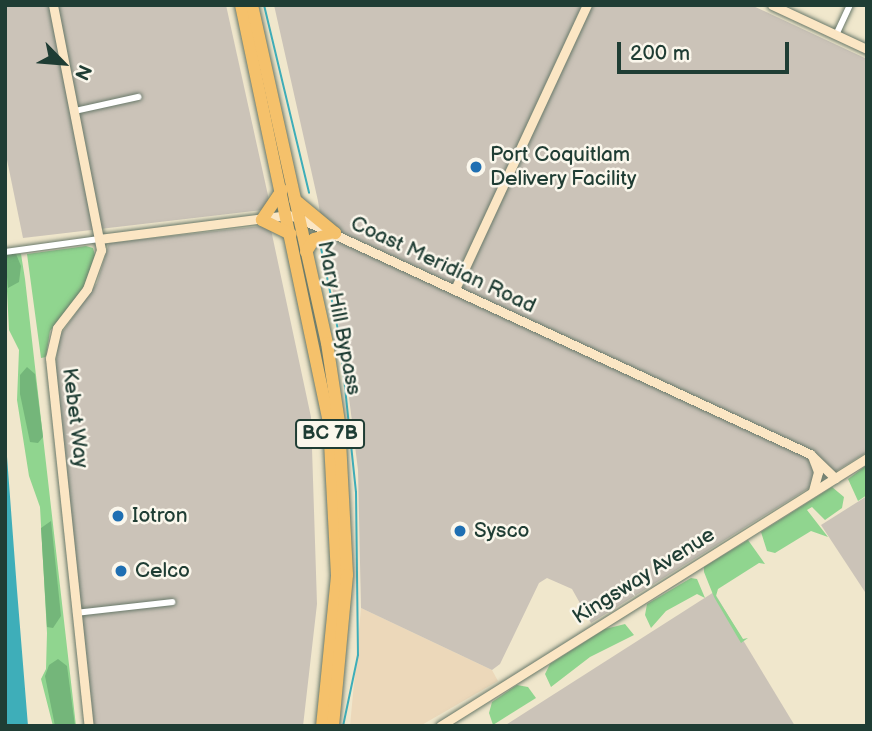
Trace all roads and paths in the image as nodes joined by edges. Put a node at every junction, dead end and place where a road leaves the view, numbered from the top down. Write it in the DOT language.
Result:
graph roads {
  1 [pos="53,5"];
  2 [pos="241,5"];
  3 [pos="252,5"];
  4 [pos="587,5"];
  5 [pos="772,5"];
  6 [pos="850,5"];
  7 [pos="836,35"];
  8 [pos="867,49"];
  9 [pos="138,97"];
  10 [pos="75,111"];
  11 [pos="282,190"];
  12 [pos="295,199"];
  13 [pos="293,217"];
  14 [pos="262,220"];
  15 [pos="335,233"];
  16 [pos="292,234"];
  17 [pos="99,239"];
  18 [pos="5,252"];
  19 [pos="306,252"];
  20 [pos="455,289"];
  21 [pos="810,454"];
  22 [pos="867,458"];
  23 [pos="835,478"];
  24 [pos="813,491"];
  25 [pos="172,603"];
  26 [pos="76,612"];
  27 [pos="89,726"];
  28 [pos="322,726"];
  29 [pos="333,726"];
  30 [pos="440,726"];
  1 -- 10 [label="street, Kebet Way"];
  2 -- 11 [label="highway, Mary Hill Bypass / BC 7B"];
  3 -- 12 [label="highway, Mary Hill Bypass / BC 7B"];
  4 -- 20 [label="street"];
  5 -- 7 [label="street"];
  6 -- 7 [label="street"];
  7 -- 8 [label="street"];
  9 -- 10 [label="street"];
  10 -- 17 [label="street, Kebet Way"];
  11 -- 13 [label="highway, Mary Hill Bypass / BC 7B"];
  11 -- 14 [label="highway"];
  12 -- 13 [label="highway, Mary Hill Bypass / BC 7B"];
  12 -- 15 [label="highway"];
  13 -- 14 [label="street"];
  13 -- 15 [label="street, Coast Meridian Road"];
  13 -- 16 [label="highway, Mary Hill Bypass / BC 7B"];
  13 -- 19 [label="highway, Mary Hill Bypass / BC 7B"];
  14 -- 16 [label="highway"];
  14 -- 17 [label="street"];
  15 -- 19 [label="highway"];
  15 -- 20 [label="street, Coast Meridian Road"];
  16 -- 28 [label="highway, Mary Hill Bypass / BC 7B"];
  17 -- 18 [label="street"];
  17 -- 26 [label="street, Kebet Way"];
  19 -- 29 [label="highway, Mary Hill Bypass / BC 7B"];
  20 -- 21 [label="street, Coast Meridian Road"];
  21 -- 23 [label="street, Coast Meridian Road"];
  21 -- 24 [label="street"];
  22 -- 23 [label="street, Kingsway Avenue"];
  23 -- 24 [label="street, Kingsway Avenue"];
  24 -- 30 [label="street, Kingsway Avenue"];
  25 -- 26 [label="street"];
  26 -- 27 [label="street, Kebet Way"];
}
